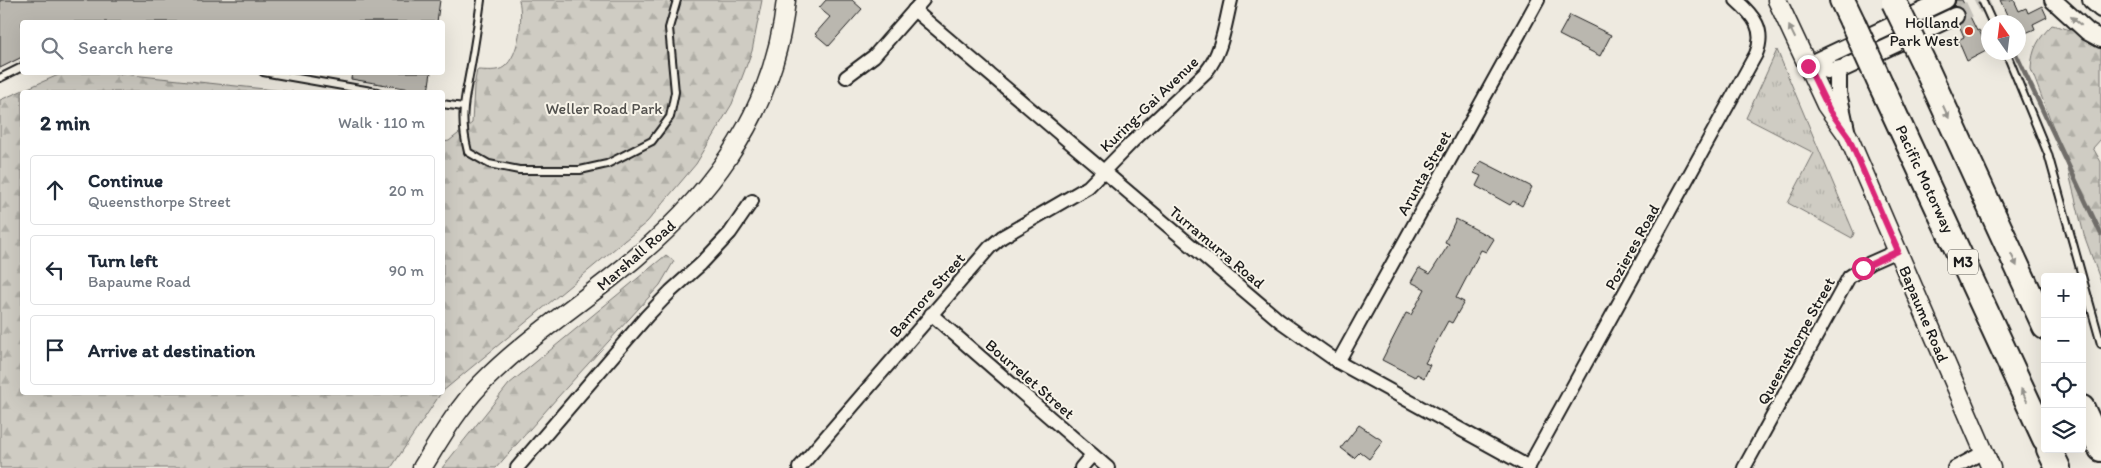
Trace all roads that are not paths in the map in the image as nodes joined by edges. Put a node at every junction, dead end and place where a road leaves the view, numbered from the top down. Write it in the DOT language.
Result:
graph roads {
  1 [pos="481,0"];
  2 [pos="677,0"];
  3 [pos="786,0"];
  4 [pos="1232,0"];
  5 [pos="1538,0"];
  6 [pos="1736,0"];
  7 [pos="1777,0"];
  8 [pos="1842,0"];
  9 [pos="1946,0"];
  10 [pos="1982,0"];
  11 [pos="2053,0"];
  12 [pos="2091,0"];
  13 [pos="1894,1"];
  14 [pos="918,5"];
  15 [pos="2101,9"];
  16 [pos="1989,15"];
  17 [pos="1955,16"];
  18 [pos="2101,39"];
  19 [pos="2009,60"];
  20 [pos="1808,65"];
  21 [pos="20,68"];
  22 [pos="1838,70"];
  23 [pos="280,75"];
  24 [pos="846,77"];
  25 [pos="0,78"];
  26 [pos="366,90"];
  27 [pos="445,104"];
  28 [pos="463,107"];
  29 [pos="1848,136"];
  30 [pos="1103,172"];
  31 [pos="752,201"];
  32 [pos="1898,251"];
  33 [pos="931,314"];
  34 [pos="2041,318"];
  35 [pos="2101,344"];
  36 [pos="1338,362"];
  37 [pos="2086,417"];
  38 [pos="2041,430"];
  39 [pos="2101,449"];
  40 [pos="2052,453"];
  41 [pos="1092,455"];
  42 [pos="1987,460"];
  43 [pos="1528,467"];
  44 [pos="422,468"];
  45 [pos="517,468"];
  46 [pos="799,468"];
  47 [pos="1081,468"];
  48 [pos="1108,468"];
  49 [pos="1744,468"];
  50 [pos="1954,468"];
  51 [pos="2058,468"];
  1 -- 28 [label="lane"];
  2 -- 28 [label="lane"];
  3 -- 44 [label="main road, Marshall Road"];
  4 -- 30 [label="street, Kuring-Gai Avenue"];
  5 -- 36 [label="street, Arunta Street"];
  6 -- 43 [label="street, Pozieres Road"];
  20 -- 7 [label="main road, Bapaume Road, one-way"];
  38 -- 8 [label="highway, Pacific Motorway / M3, one-way, bridge"];
  9 -- 20 [label="street"];
  10 -- 16 [label="lane, bridge"];
  18 -- 11 [label="street, one-way"];
  12 -- 15 [label="street"];
  13 -- 34 [label="highway, one-way, bridge"];
  14 -- 24 [label="street"];
  14 -- 30 [label="street, Turramurra Road"];
  17 -- 22 [label="street"];
  19 -- 35 [label="lane"];
  20 -- 22 [label="street"];
  20 -- 29 [label="main road, Bapaume Road"];
  21 -- 25 [label="lane"];
  22 -- 29 [label="street"];
  23 -- 26 [label="lane"];
  27 -- 28 [label="lane"];
  29 -- 32 [label="main road, Bapaume Road"];
  30 -- 33 [label="street, Barmore Street"];
  30 -- 36 [label="street, Turramurra Road"];
  31 -- 45 [label="street"];
  32 -- 42 [label="main road, Bapaume Road"];
  32 -- 49 [label="street, Queensthorpe Street"];
  33 -- 41 [label="street, Bourrelet Street"];
  33 -- 46 [label="street, Barmore Street"];
  36 -- 43 [label="street, Turramurra Road"];
  37 -- 39 [label="highway"];
  40 -- 51 [label="highway"];
  41 -- 47 [label="street"];
  41 -- 48 [label="street, Bourrelet Street"];
  42 -- 50 [label="street"];
}
